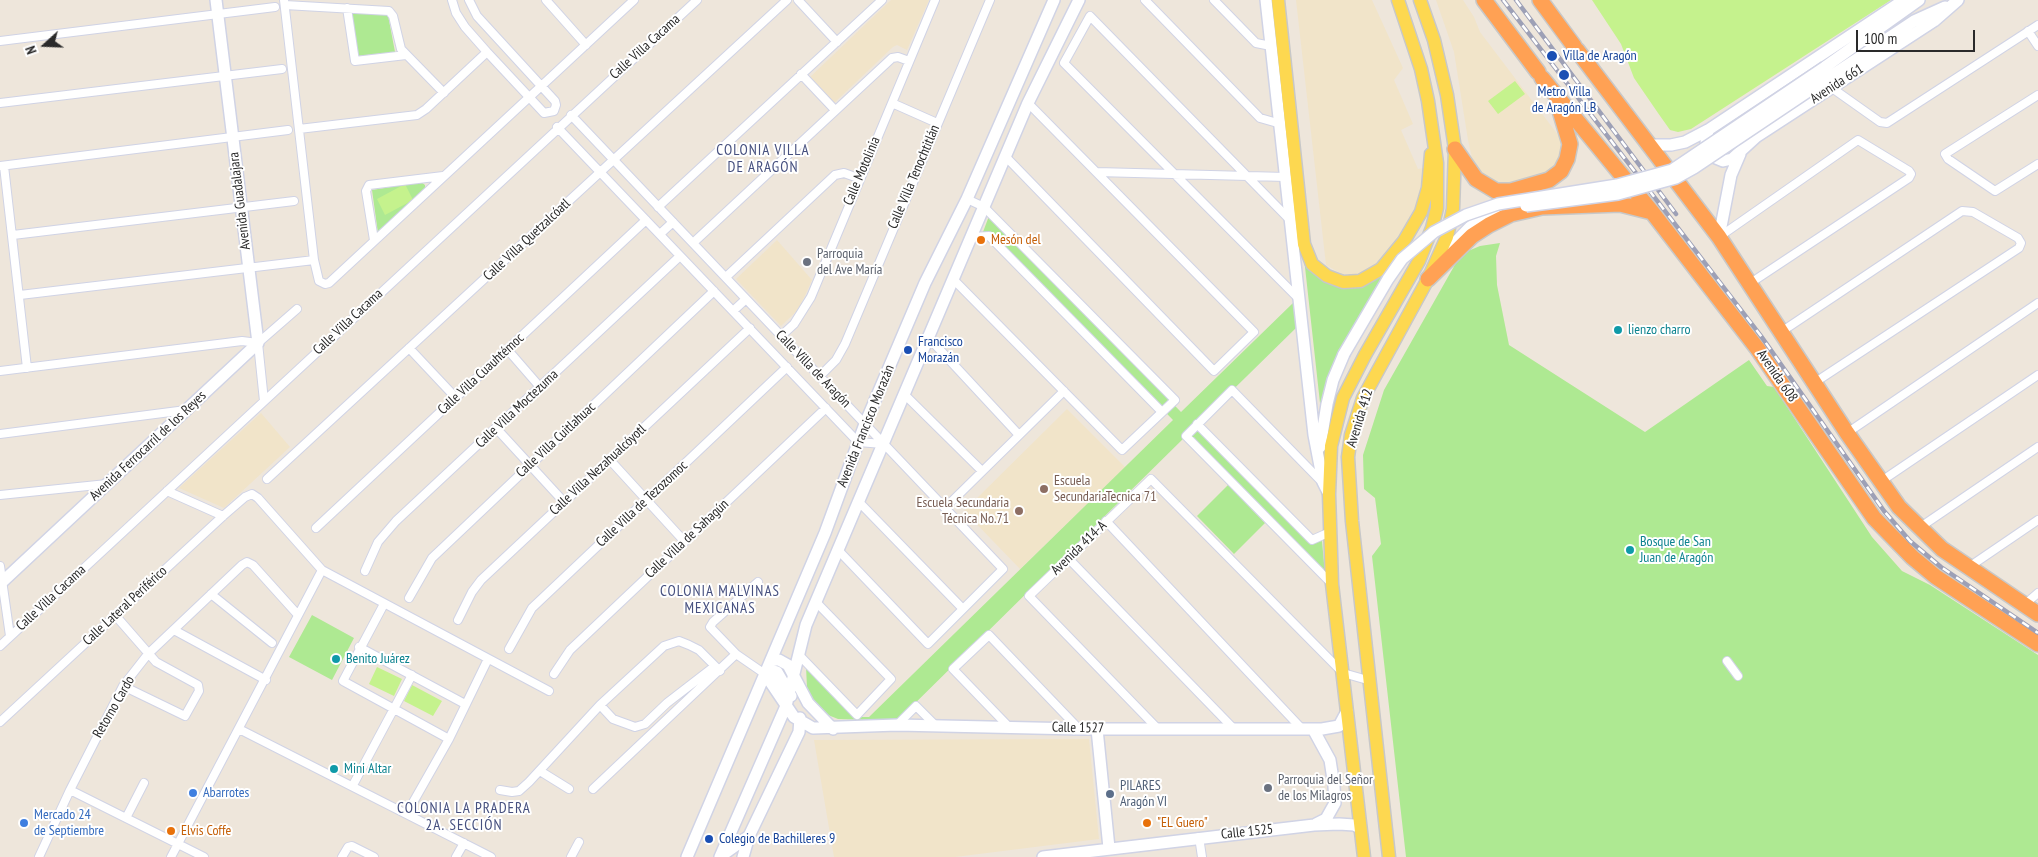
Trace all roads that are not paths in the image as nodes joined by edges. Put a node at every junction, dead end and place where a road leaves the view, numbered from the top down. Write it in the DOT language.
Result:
graph roads {
  1 [pos="216,0"];
  2 [pos="452,0"];
  3 [pos="469,0"];
  4 [pos="546,0"];
  5 [pos="634,0"];
  6 [pos="697,0"];
  7 [pos="787,0"];
  8 [pos="798,0"];
  9 [pos="882,0"];
  10 [pos="935,0"];
  11 [pos="990,0"];
  12 [pos="1054,0"];
  13 [pos="1079,0"];
  14 [pos="1145,0"];
  15 [pos="1214,0"];
  16 [pos="1266,0"];
  17 [pos="1278,0"];
  18 [pos="1398,0"];
  19 [pos="1420,0"];
  20 [pos="1477,0"];
  21 [pos="1484,0"];
  22 [pos="1540,0"];
  23 [pos="1904,0"];
  24 [pos="1919,0"];
  25 [pos="1956,1"];
  26 [pos="285,3"];
  27 [pos="275,7"];
  28 [pos="347,8"];
  29 [pos="218,14"];
  30 [pos="477,16"];
  31 [pos="1497,18"];
  32 [pos="2038,25"];
  33 [pos="465,27"];
  34 [pos="2028,31"];
  35 [pos="0,41"];
  36 [pos="837,42"];
  37 [pos="586,45"];
  38 [pos="1271,46"];
  39 [pos="2038,46"];
  40 [pos="487,52"];
  41 [pos="406,55"];
  42 [pos="909,61"];
  43 [pos="282,68"];
  44 [pos="1828,71"];
  45 [pos="800,74"];
  46 [pos="226,75"];
  47 [pos="541,87"];
  48 [pos="1832,88"];
  49 [pos="444,93"];
  50 [pos="1555,95"];
  51 [pos="2038,95"];
  52 [pos="530,97"];
  53 [pos="0,103"];
  54 [pos="892,103"];
  55 [pos="1028,103"];
  56 [pos="835,110"];
  57 [pos="571,115"];
  58 [pos="937,123"];
  59 [pos="1281,124"];
  60 [pos="557,127"];
  61 [pos="299,128"];
  62 [pos="288,130"];
  63 [pos="1708,130"];
  64 [pos="232,137"];
  65 [pos="1435,140"];
  66 [pos="1649,145"];
  67 [pos="1455,149"];
  68 [pos="1741,152"];
  69 [pos="1005,156"];
  70 [pos="614,160"];
  71 [pos="2038,164"];
  72 [pos="2,166"];
  73 [pos="600,172"];
  74 [pos="1097,172"];
  75 [pos="1174,173"];
  76 [pos="1246,175"];
  77 [pos="443,176"];
  78 [pos="1286,177"];
  79 [pos="858,178"];
  80 [pos="967,199"];
  81 [pos="294,201"];
  82 [pos="658,207"];
  83 [pos="984,207"];
  84 [pos="241,208"];
  85 [pos="1652,212"];
  86 [pos="646,220"];
  87 [pos="672,222"];
  88 [pos="1292,222"];
  89 [pos="660,234"];
  90 [pos="13,235"];
  91 [pos="1719,236"];
  92 [pos="971,237"];
  93 [pos="374,240"];
  94 [pos="693,243"];
  95 [pos="1021,244"];
  96 [pos="680,256"];
  97 [pos="1010,258"];
  98 [pos="314,260"];
  99 [pos="1435,263"];
  100 [pos="248,269"];
  101 [pos="726,277"];
  102 [pos="1428,279"];
  103 [pos="954,280"];
  104 [pos="1749,284"];
  105 [pos="714,291"];
  106 [pos="20,295"];
  107 [pos="746,298"];
  108 [pos="1300,301"];
  109 [pos="2038,303"];
  110 [pos="297,309"];
  111 [pos="733,311"];
  112 [pos="750,328"];
  113 [pos="1781,332"];
  114 [pos="782,336"];
  115 [pos="929,338"];
  116 [pos="258,343"];
  117 [pos="409,348"];
  118 [pos="507,349"];
  119 [pos="787,367"];
  120 [pos="27,368"];
  121 [pos="0,371"];
  122 [pos="2038,375"];
  123 [pos="820,376"];
  124 [pos="1814,383"];
  125 [pos="540,387"];
  126 [pos="1064,391"];
  127 [pos="905,396"];
  128 [pos="456,398"];
  129 [pos="264,401"];
  130 [pos="826,408"];
  131 [pos="186,410"];
  132 [pos="1162,412"];
  133 [pos="866,424"];
  134 [pos="1198,424"];
  135 [pos="496,428"];
  136 [pos="1847,433"];
  137 [pos="0,434"];
  138 [pos="1019,435"];
  139 [pos="858,442"];
  140 [pos="883,444"];
  141 [pos="2038,447"];
  142 [pos="1319,456"];
  143 [pos="609,459"];
  144 [pos="530,465"];
  145 [pos="982,471"];
  146 [pos="267,479"];
  147 [pos="1880,482"];
  148 [pos="107,484"];
  149 [pos="1326,488"];
  150 [pos="167,491"];
  151 [pos="0,495"];
  152 [pos="646,499"];
  153 [pos="1273,500"];
  154 [pos="858,501"];
  155 [pos="564,502"];
  156 [pos="945,508"];
  157 [pos="1262,512"];
  158 [pos="223,516"];
  159 [pos="2038,520"];
  160 [pos="1106,521"];
  161 [pos="316,528"];
  162 [pos="1919,528"];
  163 [pos="1330,532"];
  164 [pos="684,541"];
  165 [pos="838,550"];
  166 [pos="1068,558"];
  167 [pos="0,566"];
  168 [pos="1968,569"];
  169 [pos="322,570"];
  170 [pos="365,571"];
  171 [pos="758,582"];
  172 [pos="1,583"];
  173 [pos="1332,584"];
  174 [pos="2038,593"];
  175 [pos="211,594"];
  176 [pos="410,598"];
  177 [pos="816,602"];
  178 [pos="384,604"];
  179 [pos="2024,605"];
  180 [pos="963,609"];
  181 [pos="2038,614"];
  182 [pos="116,615"];
  183 [pos="298,615"];
  184 [pos="458,620"];
  185 [pos="174,630"];
  186 [pos="10,636"];
  187 [pos="272,644"];
  188 [pos="2038,644"];
  189 [pos="0,646"];
  190 [pos="359,647"];
  191 [pos="509,649"];
  192 [pos="148,654"];
  193 [pos="736,654"];
  194 [pos="800,656"];
  195 [pos="488,659"];
  196 [pos="1727,661"];
  197 [pos="718,668"];
  198 [pos="765,668"];
  199 [pos="1343,673"];
  200 [pos="554,674"];
  201 [pos="412,675"];
  202 [pos="1738,676"];
  203 [pos="795,677"];
  204 [pos="266,680"];
  205 [pos="1371,681"];
  206 [pos="123,686"];
  207 [pos="548,691"];
  208 [pos="788,700"];
  209 [pos="465,704"];
  210 [pos="600,705"];
  211 [pos="393,710"];
  212 [pos="1347,711"];
  213 [pos="0,722"];
  214 [pos="801,723"];
  215 [pos="897,725"];
  216 [pos="935,725"];
  217 [pos="1009,727"];
  218 [pos="1157,728"];
  219 [pos="1233,728"];
  220 [pos="239,729"];
  221 [pos="833,729"];
  222 [pos="1079,729"];
  223 [pos="1097,729"];
  224 [pos="1308,729"];
  225 [pos="449,739"];
  226 [pos="540,771"];
  227 [pos="144,783"];
  228 [pos="353,785"];
  229 [pos="569,789"];
  230 [pos="593,789"];
  231 [pos="70,790"];
  232 [pos="500,790"];
  233 [pos="407,812"];
  234 [pos="126,818"];
  235 [pos="1314,824"];
  236 [pos="1360,828"];
  237 [pos="749,836"];
  238 [pos="1199,837"];
  239 [pos="464,842"];
  240 [pos="579,842"];
  241 [pos="178,844"];
  242 [pos="1109,848"];
  243 [pos="720,856"];
  244 [pos="39,857"];
  245 [pos="171,857"];
  246 [pos="204,857"];
  247 [pos="342,857"];
  248 [pos="374,857"];
  249 [pos="456,857"];
  250 [pos="491,857"];
  251 [pos="571,857"];
  252 [pos="687,857"];
  253 [pos="743,857"];
  254 [pos="1043,857"];
  255 [pos="1202,857"];
  256 [pos="1364,857"];
  257 [pos="1389,857"];
  1 -- 29 [label="street, Avenida Guadalajara"];
  2 -- 33 [label="street"];
  3 -- 30 [label="street"];
  4 -- 37 [label="street"];
  5 -- 37 [label="street"];
  6 -- 57 [label="street, Calle Villa Cacama"];
  7 -- 70 [label="street, Calle Villa Quetzalcóatl"];
  8 -- 36 [label="street"];
  9 -- 36 [label="street"];
  10 -- 42 [label="street, Calle Motolinia"];
  11 -- 58 [label="street, Calle Villa Tenochtitlán"];
  12 -- 80 [label="street, Avenida Francisco Morazán"];
  13 -- 55 [label="street, Avenida Francisco Morazán"];
  14 -- 59 [label="street"];
  15 -- 38 [label="street"];
  16 -- 38 [label="street, Avenida 412"];
  17 -- 65 [label="main road"];
  18 -- 65 [label="main road, Avenida 412"];
  19 -- 67 [label="main road, Avenida 412"];
  20 -- 31 [label="highway"];
  21 -- 31 [label="highway, Avenida 608"];
  22 -- 66 [label="highway, Avenida 608"];
  23 -- 63 [label="street"];
  24 -- 44 [label="street"];
  25 -- 44 [label="street"];
  25 -- 48 [label="street, Avenida 661"];
  26 -- 28 [label="street"];
  26 -- 61 [label="street"];
  27 -- 29 [label="street"];
  28 -- 41 [label="street"];
  28 -- 41 [label="street"];
  29 -- 35 [label="street"];
  29 -- 46 [label="street, Avenida Guadalajara"];
  30 -- 33 [label="street"];
  30 -- 47 [label="street"];
  31 -- 50 [label="highway, Avenida 608"];
  32 -- 34 [label="street"];
  33 -- 40 [label="street"];
  34 -- 39 [label="street"];
  34 -- 48 [label="street"];
  36 -- 45 [label="street"];
  37 -- 47 [label="street"];
  38 -- 59 [label="street, Avenida 412"];
  40 -- 49 [label="street"];
  40 -- 52 [label="street"];
  41 -- 49 [label="street"];
  42 -- 54 [label="street, Calle Motolinia"];
  42 -- 56 [label="street"];
  43 -- 46 [label="street"];
  44 -- 99 [label="street, bridge"];
  44 -- 142 [label="street, bridge"];
  45 -- 56 [label="street"];
  45 -- 82 [label="street"];
  46 -- 53 [label="street"];
  46 -- 64 [label="street, Avenida Guadalajara"];
  47 -- 52 [label="street"];
  47 -- 52 [label="street"];
  48 -- 68 [label="street, Avenida 661"];
  49 -- 61 [label="street"];
  50 -- 67 [label="highway"];
  50 -- 85 [label="highway, Avenida 608"];
  51 -- 71 [label="street"];
  52 -- 77 [label="street"];
  54 -- 58 [label="street"];
  54 -- 79 [label="street, Calle Motolinia"];
  55 -- 69 [label="street, Avenida Francisco Morazán"];
  55 -- 74 [label="street"];
  56 -- 94 [label="street"];
  57 -- 60 [label="street, Calle Villa Cacama"];
  57 -- 70 [label="street, Calle Villa de Aragón"];
  58 -- 123 [label="street, Calle Villa Tenochtitlán"];
  59 -- 78 [label="street, Avenida 412"];
  60 -- 73 [label="street, Calle Villa de Aragón"];
  60 -- 129 [label="street, Calle Villa Cacama"];
  61 -- 98 [label="street"];
  62 -- 64 [label="street"];
  63 -- 66 [label="street"];
  63 -- 68 [label="street"];
  64 -- 72 [label="street"];
  64 -- 84 [label="street, Avenida Guadalajara"];
  65 -- 149 [label="main road, Avenida 412"];
  66 -- 91 [label="highway, Avenida 608"];
  67 -- 99 [label="main road, Avenida 412"];
  68 -- 91 [label="street"];
  69 -- 74 [label="street"];
  69 -- 83 [label="street, Avenida Francisco Morazán"];
  70 -- 73 [label="street, Calle Villa Quetzalcóatl"];
  70 -- 82 [label="street, Calle Villa de Aragón"];
  72 -- 90 [label="street"];
  73 -- 86 [label="street, Calle Villa de Aragón"];
  73 -- 117 [label="street, Calle Villa Quetzalcóatl"];
  74 -- 75 [label="street"];
  75 -- 76 [label="street"];
  75 -- 76 [label="street"];
  75 -- 108 [label="street"];
  76 -- 78 [label="street"];
  76 -- 88 [label="street"];
  77 -- 93 [label="street"];
  77 -- 93 [label="street"];
  78 -- 88 [label="street, Avenida 412"];
  79 -- 101 [label="street"];
  79 -- 114 [label="street, Calle Motolinia"];
  80 -- 83 [label="street"];
  80 -- 133 [label="street, Avenida Francisco Morazán"];
  81 -- 84 [label="street"];
  82 -- 87 [label="street, Calle Villa de Aragón"];
  83 -- 92 [label="street, Avenida Francisco Morazán"];
  83 -- 95 [label="street"];
  84 -- 90 [label="street"];
  84 -- 100 [label="street, Avenida Guadalajara"];
  85 -- 102 [label="highway"];
  85 -- 188 [label="highway, Avenida 608"];
  86 -- 89 [label="street, Calle Villa de Aragón"];
  86 -- 118 [label="street, Calle Villa Cuauhtémoc"];
  87 -- 89 [label="street"];
  87 -- 94 [label="street, Calle Villa de Aragón"];
  88 -- 108 [label="street, Avenida 412"];
  89 -- 96 [label="street, Calle Villa de Aragón"];
  90 -- 106 [label="street"];
  91 -- 104 [label="highway, Avenida 608"];
  91 -- 104 [label="street"];
  92 -- 97 [label="street"];
  92 -- 103 [label="street, Avenida Francisco Morazán"];
  93 -- 98 [label="street"];
  94 -- 101 [label="street, Calle Villa de Aragón"];
  95 -- 97 [label="street"];
  95 -- 132 [label="street"];
  96 -- 105 [label="street, Calle Villa de Aragón"];
  96 -- 125 [label="street, Calle Villa Moctezuma"];
  97 -- 132 [label="street"];
  98 -- 100 [label="street"];
  99 -- 102 [label="main road, Avenida 412"];
  100 -- 106 [label="street"];
  100 -- 116 [label="street, Avenida Guadalajara"];
  101 -- 107 [label="street, Calle Villa de Aragón"];
  102 -- 205 [label="main road, Avenida 412"];
  103 -- 115 [label="street, Avenida Francisco Morazán"];
  103 -- 126 [label="street"];
  104 -- 113 [label="highway, Avenida 608"];
  105 -- 111 [label="street, Calle Villa de Aragón"];
  105 -- 144 [label="street, Calle Villa Cuitlahuac"];
  106 -- 120 [label="street"];
  107 -- 111 [label="street"];
  107 -- 114 [label="street, Calle Villa de Aragón"];
  108 -- 142 [label="street, Avenida 412"];
  109 -- 136 [label="street"];
  110 -- 116 [label="street, Avenida Ferrocarril de los Reyes"];
  111 -- 112 [label="street, Calle Villa de Aragón"];
  112 -- 119 [label="street, Calle Villa de Aragón"];
  112 -- 143 [label="street, Calle Villa Nezahualcóyotl"];
  113 -- 124 [label="highway, Avenida 608"];
  113 -- 124 [label="street"];
  114 -- 123 [label="street, Calle Villa de Aragón"];
  115 -- 127 [label="street, Avenida Francisco Morazán"];
  115 -- 138 [label="street"];
  116 -- 120 [label="street"];
  116 -- 129 [label="street, Avenida Guadalajara"];
  116 -- 131 [label="street, Avenida Ferrocarril de los Reyes"];
  117 -- 128 [label="street"];
  117 -- 146 [label="street, Calle Villa Quetzalcóatl"];
  118 -- 125 [label="street"];
  118 -- 128 [label="street, Calle Villa Cuauhtémoc"];
  119 -- 130 [label="street, Calle Villa de Aragón"];
  119 -- 152 [label="street, Calle Villa de Tezozomoc"];
  120 -- 121 [label="street"];
  122 -- 147 [label="street"];
  123 -- 133 [label="street, Calle Villa de Aragón"];
  124 -- 136 [label="highway, Avenida 608"];
  125 -- 135 [label="street, Calle Villa Moctezuma"];
  126 -- 132 [label="street"];
  126 -- 138 [label="street"];
  127 -- 140 [label="street, Avenida Francisco Morazán"];
  127 -- 145 [label="street"];
  128 -- 161 [label="street, Calle Villa Cuauhtémoc"];
  129 -- 150 [label="street, Calle Villa Cacama"];
  130 -- 139 [label="street, Calle Villa de Aragón"];
  130 -- 164 [label="street, Calle Villa de Sahagún"];
  131 -- 137 [label="street"];
  131 -- 148 [label="street, Avenida Ferrocarril de los Reyes"];
  133 -- 139 [label="street, Avenida Francisco Morazán"];
  133 -- 140 [label="street, Calle Villa de Aragón"];
  134 -- 149 [label="street"];
  134 -- 153 [label="street"];
  134 -- 157 [label="street"];
  135 -- 144 [label="street"];
  135 -- 170 [label="street, Calle Villa Moctezuma"];
  136 -- 147 [label="highway, Avenida 608"];
  138 -- 145 [label="street"];
  139 -- 140 [label="street"];
  139 -- 198 [label="street, Avenida Francisco Morazán"];
  140 -- 154 [label="street, Avenida Francisco Morazán"];
  140 -- 156 [label="street, Calle Villa de Aragón"];
  141 -- 162 [label="street"];
  142 -- 149 [label="street, Avenida 412"];
  143 -- 152 [label="street"];
  143 -- 155 [label="street, Calle Villa Nezahualcóyotl"];
  144 -- 155 [label="street"];
  144 -- 176 [label="street, Calle Villa Cuitlahuac"];
  145 -- 156 [label="street"];
  147 -- 162 [label="highway, Avenida 608"];
  148 -- 151 [label="street"];
  148 -- 172 [label="street, Avenida Ferrocarril de los Reyes"];
  149 -- 163 [label="main road, Avenida 412"];
  150 -- 158 [label="street"];
  150 -- 186 [label="street, Calle Villa Cacama"];
  152 -- 164 [label="street"];
  152 -- 191 [label="street, Calle Villa de Tezozomoc"];
  153 -- 157 [label="street"];
  153 -- 163 [label="street"];
  154 -- 165 [label="street, Avenida Francisco Morazán"];
  154 -- 180 [label="street"];
  155 -- 184 [label="street, Calle Villa Nezahualcóyotl"];
  156 -- 180 [label="street, Calle Villa de Aragón"];
  157 -- 173 [label="street"];
  158 -- 169 [label="street, Calle Lateral Periférico"];
  158 -- 182 [label="street, Calle Lateral Periférico"];
  159 -- 168 [label="street"];
  160 -- 166 [label="street, Avenida 414-A"];
  160 -- 199 [label="street, Avenida 414-A"];
  160 -- 224 [label="street"];
  162 -- 168 [label="highway, Avenida 608"];
  163 -- 173 [label="main road, Avenida 412"];
  164 -- 200 [label="street, Calle Villa de Sahagún"];
  165 -- 177 [label="street, Avenida Francisco Morazán"];
  165 -- 180 [label="street"];
  166 -- 218 [label="street, Avenida 414-A"];
  166 -- 219 [label="street"];
  167 -- 172 [label="street"];
  168 -- 179 [label="highway, Avenida 608"];
  169 -- 178 [label="street"];
  169 -- 183 [label="street"];
  171 -- 193 [label="street"];
  172 -- 186 [label="street"];
  173 -- 199 [label="main road, Avenida 412"];
  174 -- 179 [label="street"];
  175 -- 183 [label="street, Retorno Cardo"];
  175 -- 185 [label="street, Retorno Cardo"];
  175 -- 187 [label="street"];
  177 -- 194 [label="street, Avenida Francisco Morazán"];
  177 -- 194 [label="street"];
  178 -- 190 [label="street"];
  178 -- 195 [label="street"];
  179 -- 181 [label="highway, Avenida 608"];
  182 -- 192 [label="street"];
  182 -- 213 [label="street, Calle Lateral Periférico"];
  183 -- 204 [label="street"];
  185 -- 192 [label="street, Retorno Cardo"];
  185 -- 204 [label="street"];
  186 -- 189 [label="street, Calle Villa Cacama"];
  190 -- 201 [label="street"];
  190 -- 211 [label="street"];
  192 -- 206 [label="street, Retorno Cardo"];
  192 -- 206 [label="street"];
  193 -- 197 [label="street"];
  193 -- 198 [label="street"];
  194 -- 203 [label="street, Avenida Francisco Morazán"];
  195 -- 207 [label="street"];
  195 -- 209 [label="street"];
  196 -- 202 [label="street"];
  197 -- 210 [label="street"];
  197 -- 210 [label="street"];
  197 -- 230 [label="street"];
  198 -- 203 [label="street"];
  198 -- 208 [label="street"];
  198 -- 252 [label="street, Avenida Francisco Morazán"];
  199 -- 205 [label="street"];
  199 -- 212 [label="main road, Avenida 412"];
  201 -- 209 [label="street"];
  201 -- 211 [label="street"];
  203 -- 208 [label="street, Avenida Francisco Morazán"];
  203 -- 221 [label="street"];
  204 -- 220 [label="street"];
  205 -- 257 [label="main road, Avenida 412"];
  206 -- 231 [label="street, Retorno Cardo"];
  208 -- 214 [label="street"];
  208 -- 243 [label="street, Avenida Francisco Morazán"];
  209 -- 225 [label="street"];
  210 -- 226 [label="street"];
  211 -- 225 [label="street"];
  211 -- 228 [label="street"];
  212 -- 224 [label="street, Calle 1527"];
  212 -- 236 [label="main road, Avenida 412"];
  214 -- 221 [label="street, Calle 1527"];
  214 -- 237 [label="street"];
  215 -- 216 [label="street, Calle 1527"];
  215 -- 216 [label="street"];
  215 -- 221 [label="street, Calle 1527"];
  216 -- 217 [label="street, Calle 1527"];
  217 -- 222 [label="street, Calle 1527"];
  217 -- 222 [label="street"];
  218 -- 219 [label="street, Calle 1527"];
  218 -- 223 [label="street, Calle 1527"];
  219 -- 224 [label="street, Calle 1527"];
  220 -- 228 [label="street"];
  220 -- 241 [label="street"];
  222 -- 223 [label="street, Calle 1527"];
  223 -- 242 [label="street"];
  224 -- 235 [label="street"];
  225 -- 233 [label="street"];
  226 -- 229 [label="street"];
  226 -- 232 [label="street"];
  227 -- 234 [label="street"];
  228 -- 233 [label="street"];
  231 -- 234 [label="street"];
  231 -- 244 [label="street, Retorno Cardo"];
  233 -- 239 [label="street"];
  234 -- 241 [label="street"];
  235 -- 236 [label="street, Calle 1525"];
  235 -- 238 [label="street, Calle 1525"];
  236 -- 256 [label="main road, Avenida 412"];
  237 -- 243 [label="street"];
  237 -- 253 [label="street"];
  238 -- 242 [label="street, Calle 1525"];
  238 -- 255 [label="street"];
  239 -- 249 [label="street"];
  239 -- 250 [label="street"];
  240 -- 251 [label="street"];
  241 -- 245 [label="street"];
  241 -- 246 [label="street"];
  242 -- 254 [label="street, Calle 1525"];
  247 -- 248 [label="street"];
}
